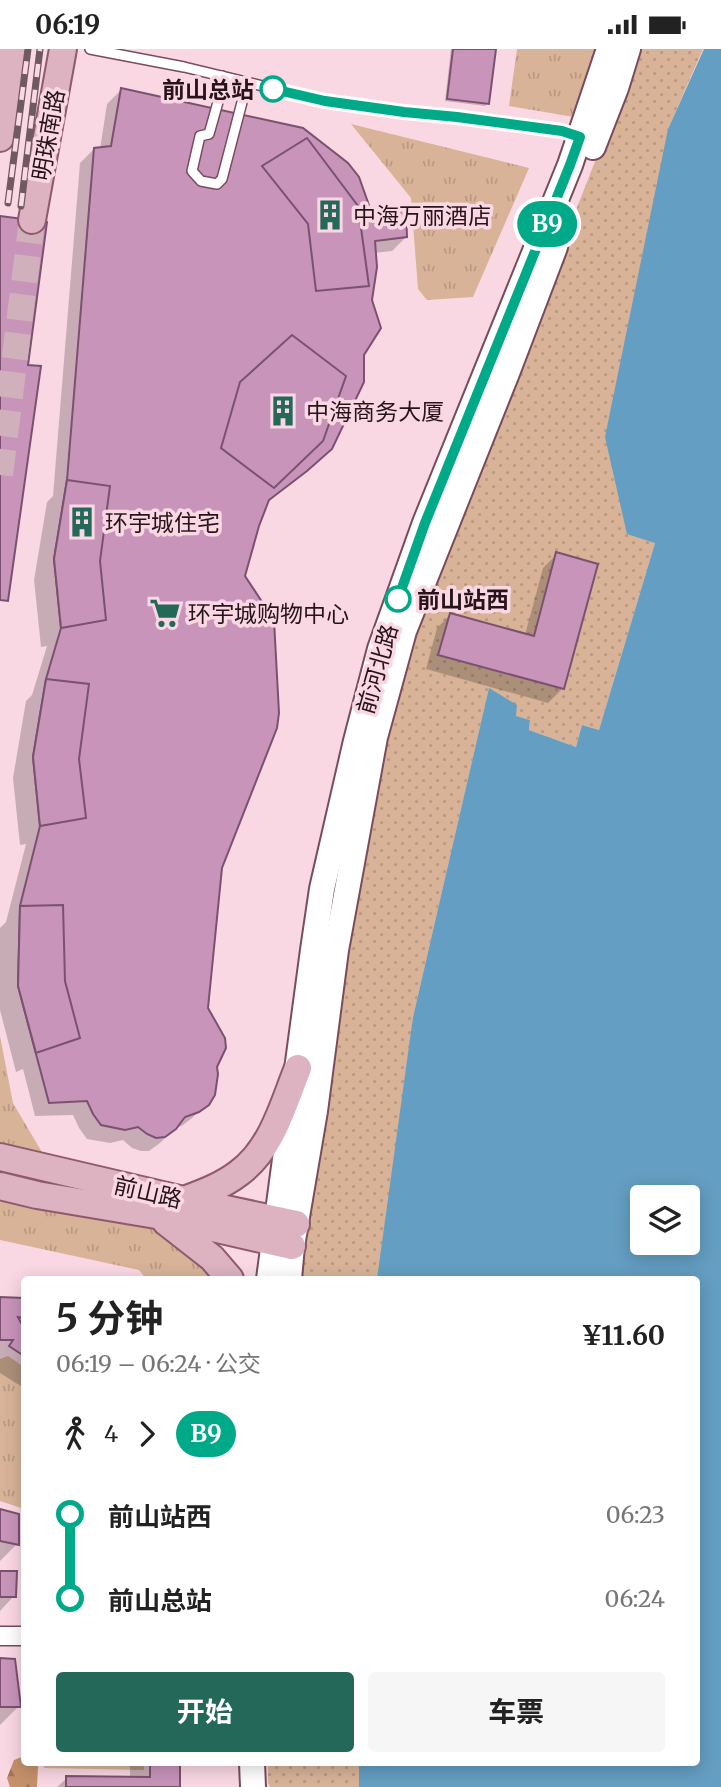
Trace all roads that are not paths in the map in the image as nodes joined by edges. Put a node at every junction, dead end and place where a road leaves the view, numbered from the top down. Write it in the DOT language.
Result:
graph roads {
  1 [pos="13,49"];
  2 [pos="63,49"];
  3 [pos="89,49"];
  4 [pos="609,49"];
  5 [pos="628,49"];
  6 [pos="222,76"];
  7 [pos="247,83"];
  8 [pos="580,137"];
  9 [pos="0,138"];
  10 [pos="32,220"];
  11 [pos="298,1068"];
  12 [pos="6,1158"];
  13 [pos="5,1189"];
  14 [pos="184,1200"];
  15 [pos="156,1215"];
  16 [pos="285,1233"];
  17 [pos="227,1276"];
  18 [pos="270,1276"];
  19 [pos="289,1276"];
  20 [pos="0,1636"];
  21 [pos="21,1636"];
  22 [pos="252,1766"];
  23 [pos="269,1766"];
  24 [pos="253,1787"];
  25 [pos="269,1787"];
  1 -- 9 [label="main road, 明珠南路"];
  2 -- 10 [label="main road, 明珠南路"];
  3 -- 6 [label="lane"];
  4 -- 8 [label="main road, 前河北路"];
  5 -- 16 [label="main road, 前河北路"];
  6 -- 7 [label="lane"];
  6 -- 7 [label="lane"];
  7 -- 8 [label="lane"];
  8 -- 11 [label="main road, 前河北路"];
  11 -- 14 [label="main road"];
  11 -- 16 [label="main road, 前河北路"];
  12 -- 14 [label="main road, 前山路"];
  13 -- 15 [label="main road, 前山路"];
  14 -- 16 [label="main road, 前山路"];
  15 -- 16 [label="main road, 前山路"];
  15 -- 17 [label="main road"];
  16 -- 18 [label="main road, 前河北路"];
  16 -- 19 [label="main road, 前河北路"];
  20 -- 21 [label="street"];
  22 -- 24 [label="main road"];
  23 -- 25 [label="main road"];
}
